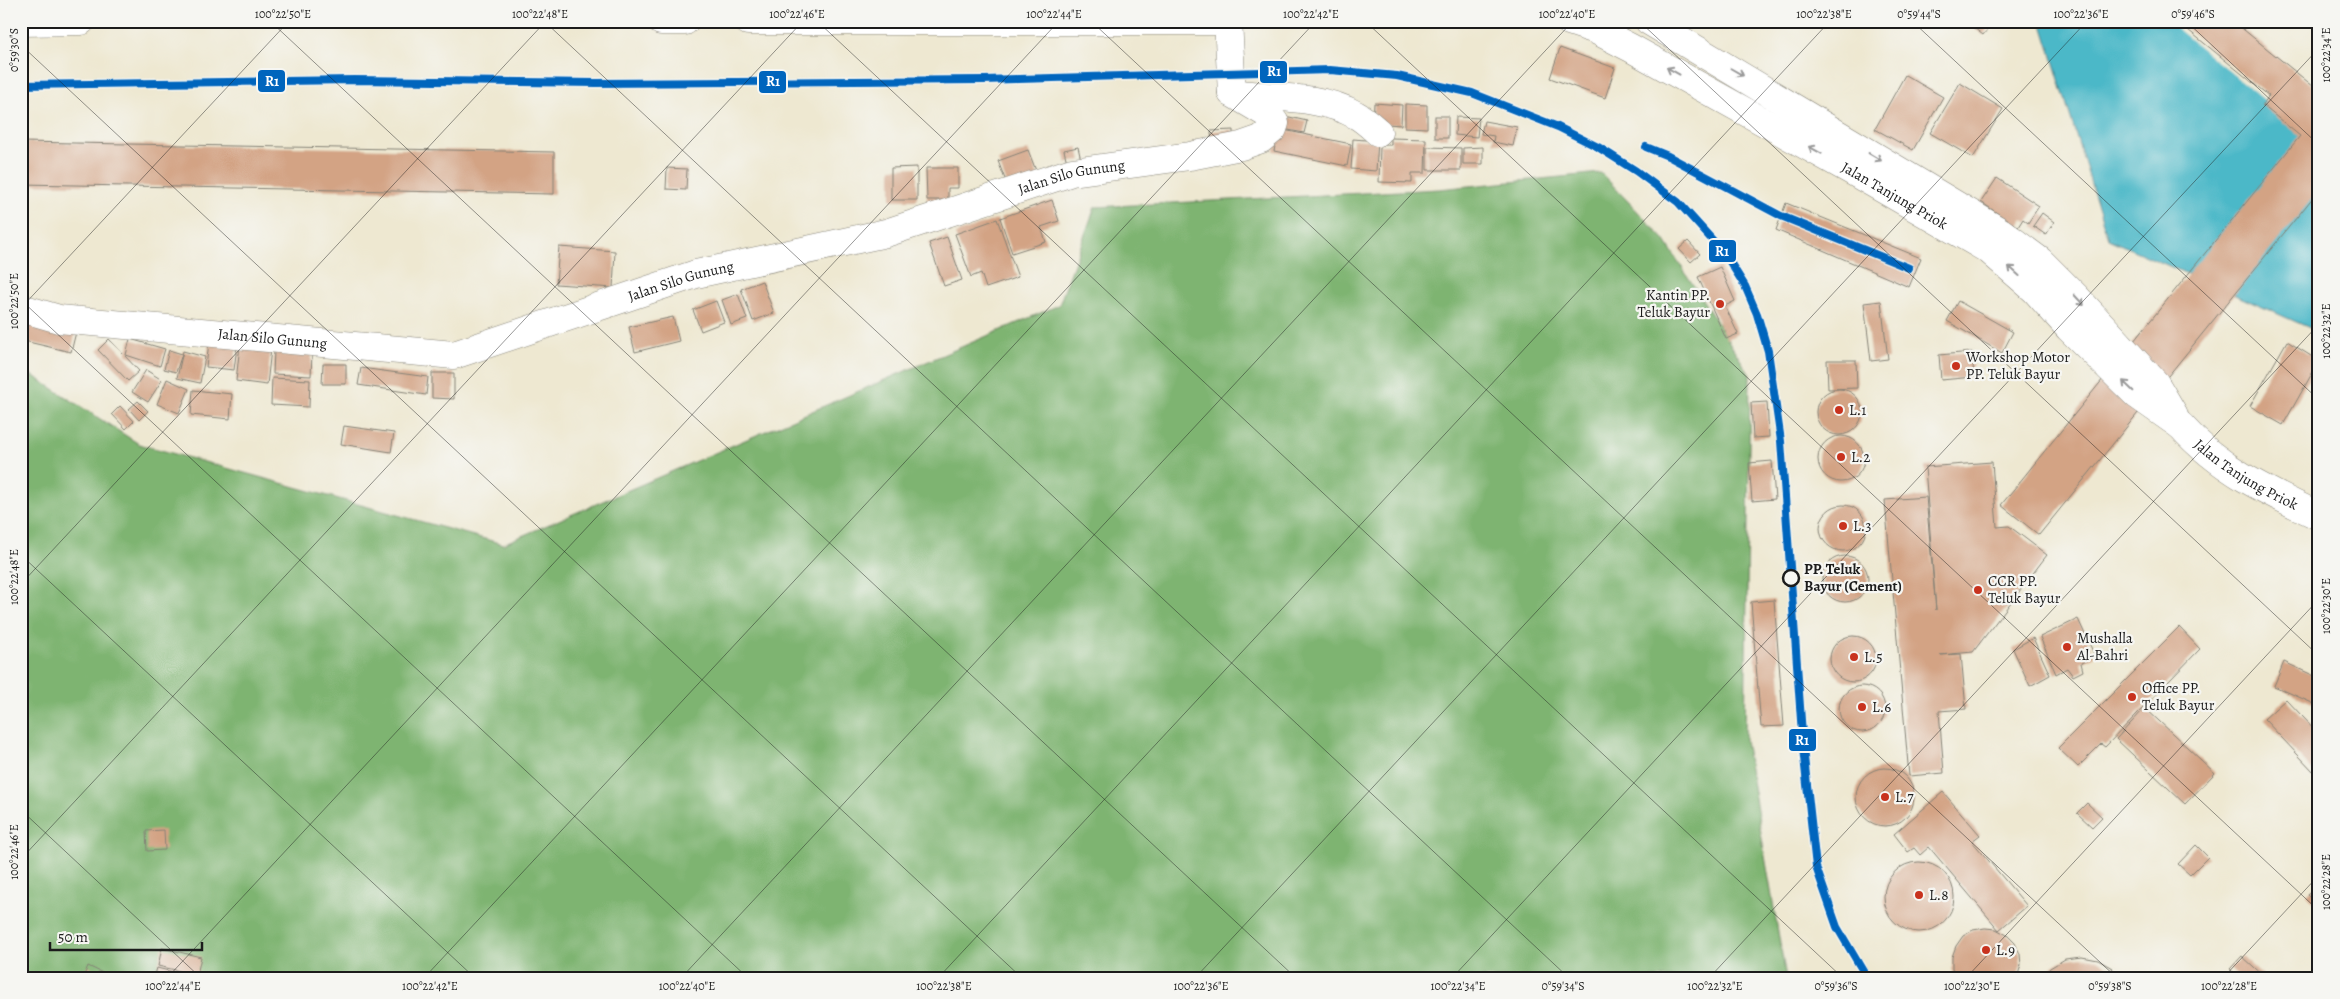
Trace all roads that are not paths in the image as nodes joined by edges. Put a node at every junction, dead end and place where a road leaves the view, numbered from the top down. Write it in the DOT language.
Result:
graph roads {
  1 [pos="80,21"];
  2 [pos="661,21"];
  3 [pos="685,21"];
  4 [pos="748,21"];
  5 [pos="1221,21"];
  6 [pos="1228,21"];
  7 [pos="1569,21"];
  8 [pos="1649,21"];
  9 [pos="21,22"];
  10 [pos="1232,93"];
  11 [pos="1378,132"];
  12 [pos="21,308"];
  13 [pos="2181,426"];
  14 [pos="2319,516"];
  1 -- 9 [label="main road"];
  2 -- 3 [label="main road"];
  4 -- 5 [label="main road"];
  6 -- 10 [label="main road"];
  13 -- 7 [label="main road, Jalan Tanjung Priok, one-way"];
  8 -- 13 [label="main road, Jalan Tanjung Priok, one-way"];
  10 -- 11 [label="main road"];
  10 -- 12 [label="main road, Jalan Silo Gunung"];
  13 -- 14 [label="main road, Jalan Tanjung Priok"];
}
